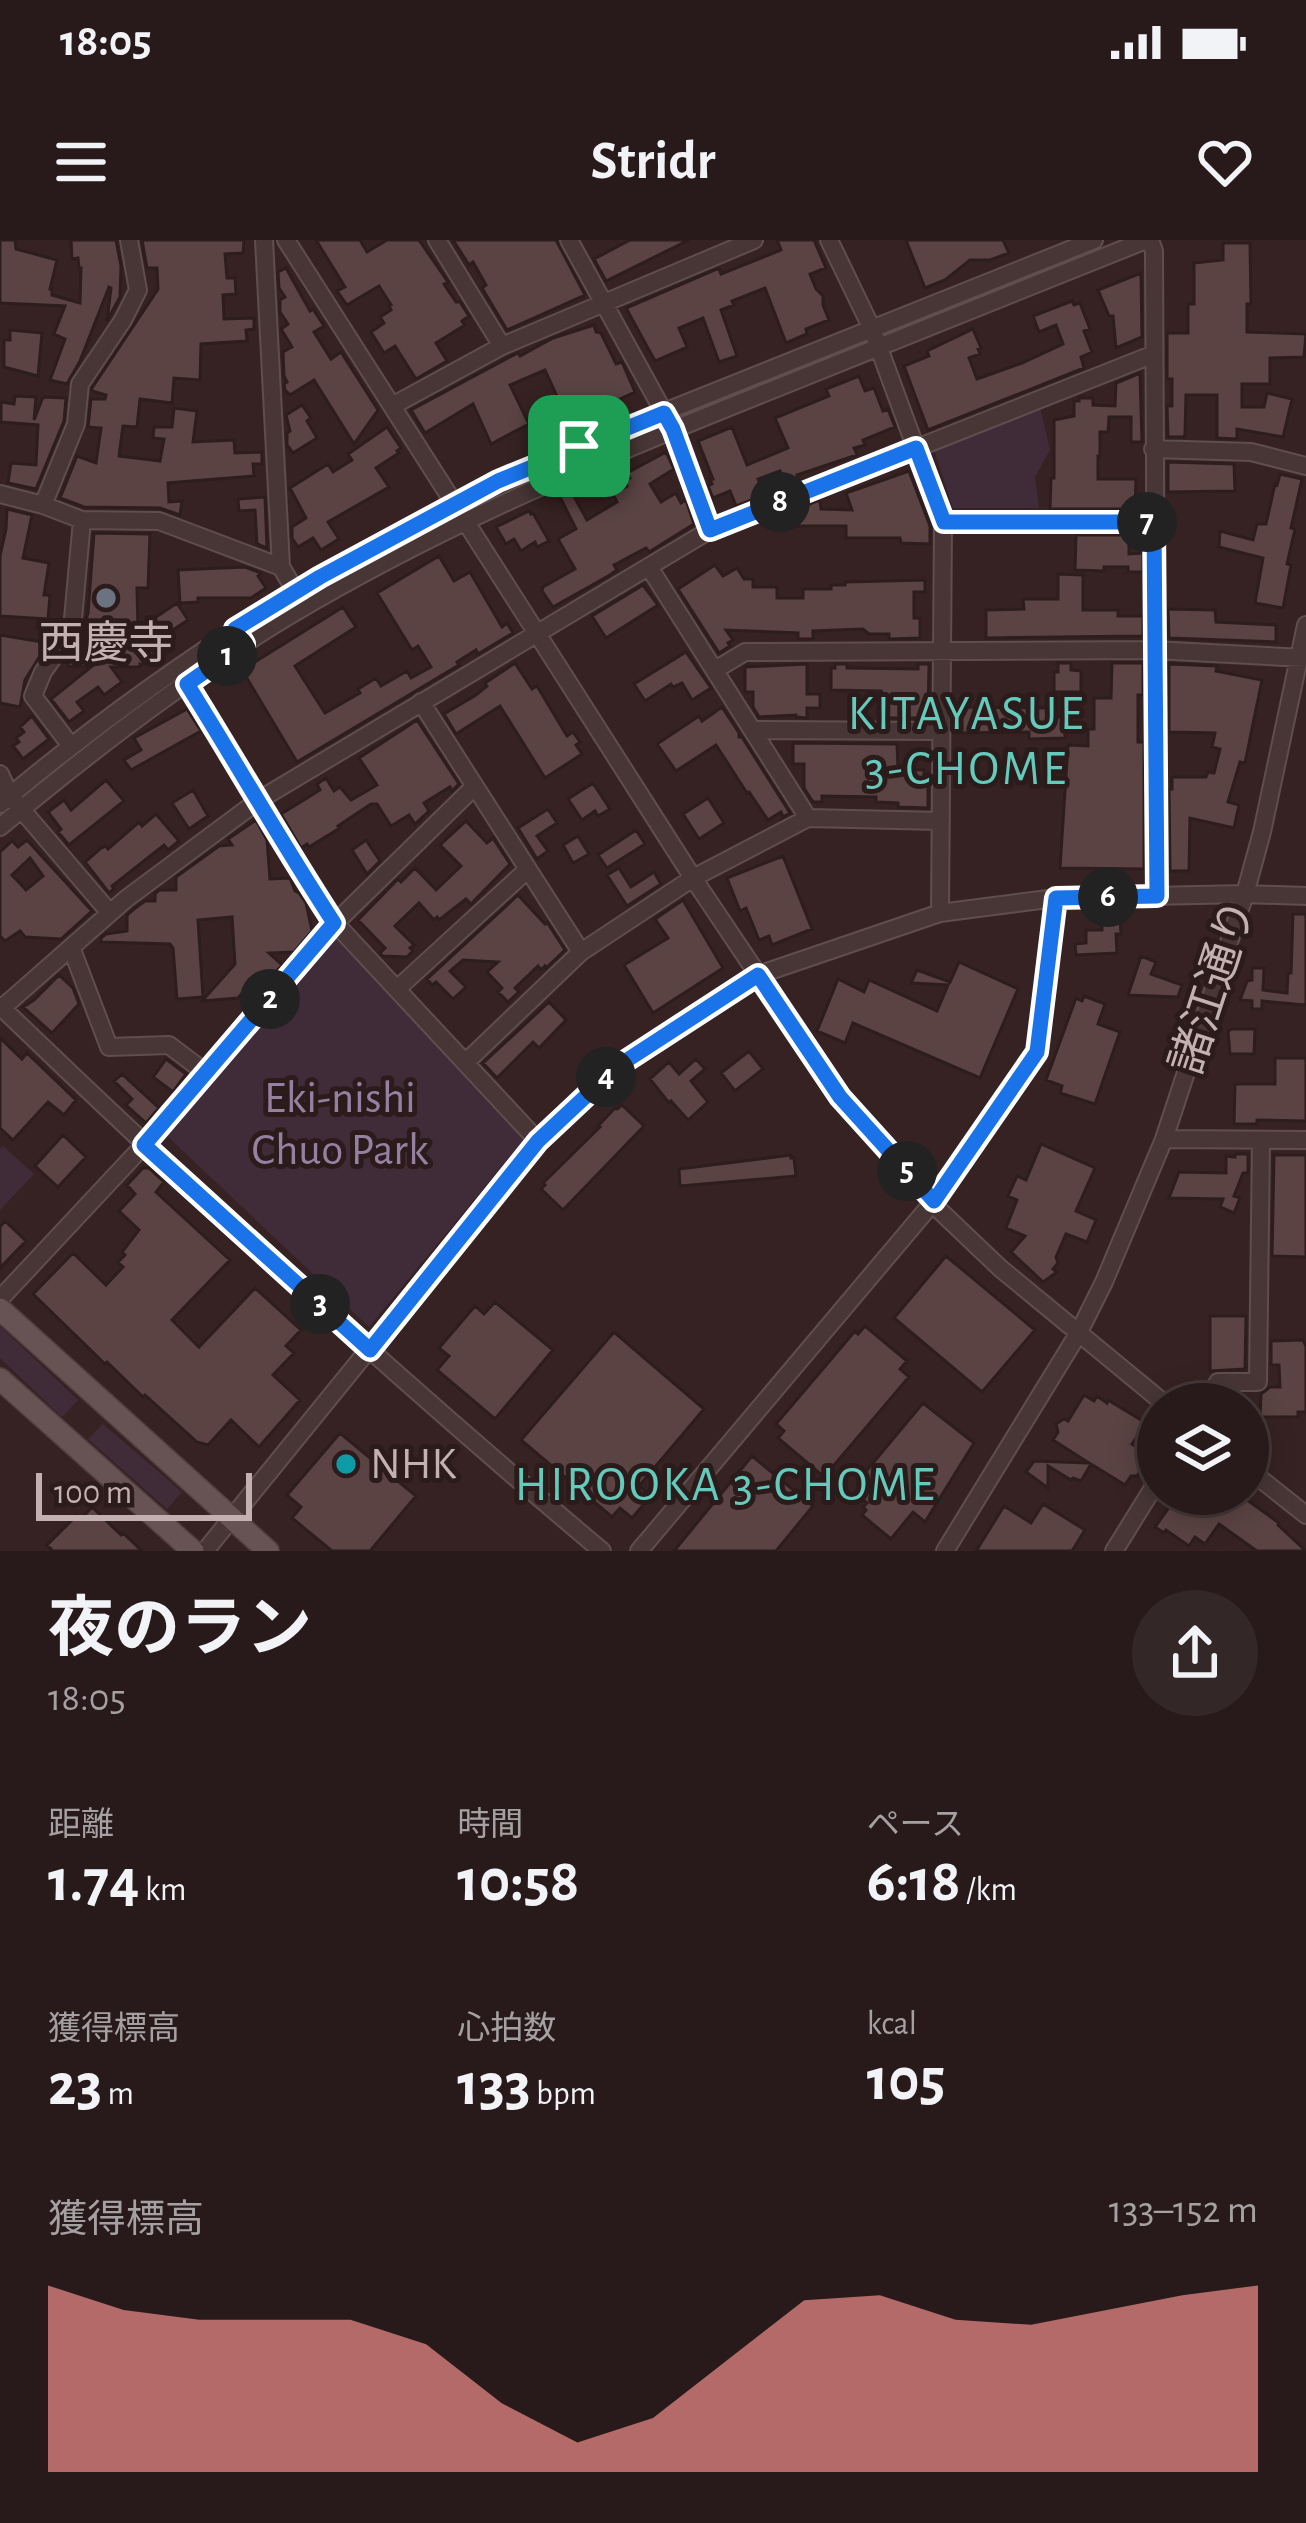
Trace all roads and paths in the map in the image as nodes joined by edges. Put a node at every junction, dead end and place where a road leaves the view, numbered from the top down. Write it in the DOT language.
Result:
graph roads {
  1 [pos="129,240"];
  2 [pos="264,240"];
  3 [pos="286,240"];
  4 [pos="437,240"];
  5 [pos="569,240"];
  6 [pos="754,240"];
  7 [pos="829,240"];
  8 [pos="1094,240"];
  9 [pos="1148,240"];
  10 [pos="604,302"];
  11 [pos="875,338"];
  12 [pos="502,346"];
  13 [pos="1154,354"];
  14 [pos="392,406"];
  15 [pos="668,421"];
  16 [pos="916,448"];
  17 [pos="1153,448"];
  18 [pos="1306,466"];
  19 [pos="0,494"];
  20 [pos="454,503"];
  21 [pos="43,505"];
  22 [pos="82,520"];
  23 [pos="466,521"];
  24 [pos="944,522"];
  25 [pos="1154,522"];
  26 [pos="710,530"];
  27 [pos="281,567"];
  28 [pos="649,567"];
  29 [pos="296,592"];
  30 [pos="1306,625"];
  31 [pos="537,633"];
  32 [pos="239,637"];
  33 [pos="1154,650"];
  34 [pos="942,651"];
  35 [pos="1302,658"];
  36 [pos="715,670"];
  37 [pos="187,684"];
  38 [pos="421,702"];
  39 [pos="753,730"];
  40 [pos="941,730"];
  41 [pos="71,746"];
  42 [pos="0,774"];
  43 [pos="475,786"];
  44 [pos="260,800"];
  45 [pos="10,803"];
  46 [pos="808,818"];
  47 [pos="941,821"];
  48 [pos="0,826"];
  49 [pos="529,869"];
  50 [pos="694,878"];
  51 [pos="1245,894"];
  52 [pos="1157,896"];
  53 [pos="1306,896"];
  54 [pos="1056,898"];
  55 [pos="110,913"];
  56 [pos="940,914"];
  57 [pos="334,923"];
  58 [pos="71,947"];
  59 [pos="581,952"];
  60 [pos="758,975"];
  61 [pos="397,989"];
  62 [pos="1,1007"];
  63 [pos="466,1062"];
  64 [pos="206,1072"];
  65 [pos="1164,1139"];
  66 [pos="1261,1140"];
  67 [pos="1306,1140"];
  68 [pos="538,1141"];
  69 [pos="144,1145"];
  70 [pos="934,1201"];
  71 [pos="0,1299"];
  72 [pos="0,1309"];
  73 [pos="1078,1334"];
  74 [pos="370,1350"];
  75 [pos="0,1379"];
  76 [pos="1139,1383"];
  77 [pos="1217,1383"];
  78 [pos="1269,1486"];
  79 [pos="1137,1514"];
  80 [pos="1306,1515"];
  81 [pos="233,1517"];
  82 [pos="193,1551"];
  83 [pos="205,1551"];
  84 [pos="268,1551"];
  85 [pos="602,1551"];
  86 [pos="639,1551"];
  87 [pos="945,1551"];
  88 [pos="1114,1551"];
  1 -- 21 [label="street"];
  2 -- 27 [label="street"];
  3 -- 14 [label="street"];
  4 -- 12 [label="street"];
  5 -- 10 [label="street"];
  6 -- 10 [label="street"];
  7 -- 11 [label="street"];
  8 -- 11 [label="street"];
  9 -- 11 [label="street"];
  9 -- 13 [label="street"];
  10 -- 12 [label="street"];
  10 -- 15 [label="street"];
  11 -- 15 [label="street"];
  11 -- 16 [label="street"];
  12 -- 14 [label="street"];
  13 -- 16 [label="street"];
  13 -- 17 [label="street"];
  14 -- 20 [label="street"];
  15 -- 20 [label="street"];
  15 -- 23 [label="street"];
  15 -- 26 [label="street"];
  16 -- 24 [label="street"];
  16 -- 26 [label="street"];
  17 -- 18 [label="street"];
  17 -- 25 [label="street"];
  19 -- 21 [label="street"];
  20 -- 23 [label="street"];
  20 -- 29 [label="street"];
  21 -- 22 [label="street"];
  22 -- 27 [label="street"];
  22 -- 41 [label="street"];
  23 -- 31 [label="street"];
  23 -- 32 [label="street"];
  24 -- 25 [label="street"];
  24 -- 34 [label="street"];
  25 -- 33 [label="street"];
  26 -- 28 [label="street"];
  27 -- 29 [label="street"];
  28 -- 31 [label="street"];
  28 -- 36 [label="street"];
  29 -- 32 [label="street"];
  30 -- 35 [label="street, 諸江通り"];
  31 -- 38 [label="street"];
  31 -- 50 [label="street"];
  32 -- 37 [label="street"];
  32 -- 41 [label="street"];
  33 -- 34 [label="street"];
  33 -- 35 [label="street"];
  33 -- 52 [label="street"];
  34 -- 36 [label="street"];
  34 -- 40 [label="street"];
  35 -- 51 [label="street, 諸江通り"];
  36 -- 39 [label="street"];
  37 -- 44 [label="street"];
  37 -- 45 [label="street"];
  38 -- 43 [label="street"];
  38 -- 44 [label="street"];
  39 -- 40 [label="street"];
  39 -- 46 [label="street"];
  40 -- 47 [label="street"];
  41 -- 45 [label="street"];
  42 -- 45 [label="street"];
  43 -- 49 [label="street"];
  43 -- 57 [label="street"];
  44 -- 55 [label="street"];
  44 -- 57 [label="street"];
  45 -- 48 [label="street"];
  45 -- 55 [label="street"];
  46 -- 47 [label="street"];
  46 -- 50 [label="street"];
  47 -- 56 [label="street"];
  49 -- 59 [label="street"];
  49 -- 61 [label="street"];
  50 -- 59 [label="street"];
  50 -- 60 [label="street"];
  51 -- 52 [label="street"];
  51 -- 53 [label="street"];
  51 -- 65 [label="street, 諸江通り"];
  52 -- 54 [label="street"];
  54 -- 56 [label="street"];
  54 -- 70 [label="street"];
  55 -- 58 [label="street"];
  56 -- 60 [label="street"];
  57 -- 61 [label="street"];
  57 -- 64 [label="street"];
  58 -- 62 [label="street"];
  58 -- 64 [label="street"];
  59 -- 63 [label="street"];
  60 -- 68 [label="street"];
  60 -- 70 [label="street"];
  61 -- 63 [label="street"];
  62 -- 69 [label="street"];
  63 -- 68 [label="street"];
  64 -- 69 [label="street"];
  65 -- 66 [label="street"];
  65 -- 73 [label="street, 諸江通り"];
  66 -- 67 [label="street"];
  66 -- 77 [label="street"];
  68 -- 74 [label="street"];
  69 -- 71 [label="street"];
  69 -- 74 [label="street"];
  70 -- 73 [label="street"];
  70 -- 86 [label="street"];
  72 -- 81 [label="main road"];
  73 -- 76 [label="street"];
  73 -- 87 [label="street, 諸江通り"];
  74 -- 81 [label="street"];
  74 -- 85 [label="street"];
  75 -- 82 [label="main road"];
  78 -- 80 [label="street"];
  79 -- 88 [label="street"];
  81 -- 83 [label="street"];
  81 -- 84 [label="main road"];
}
